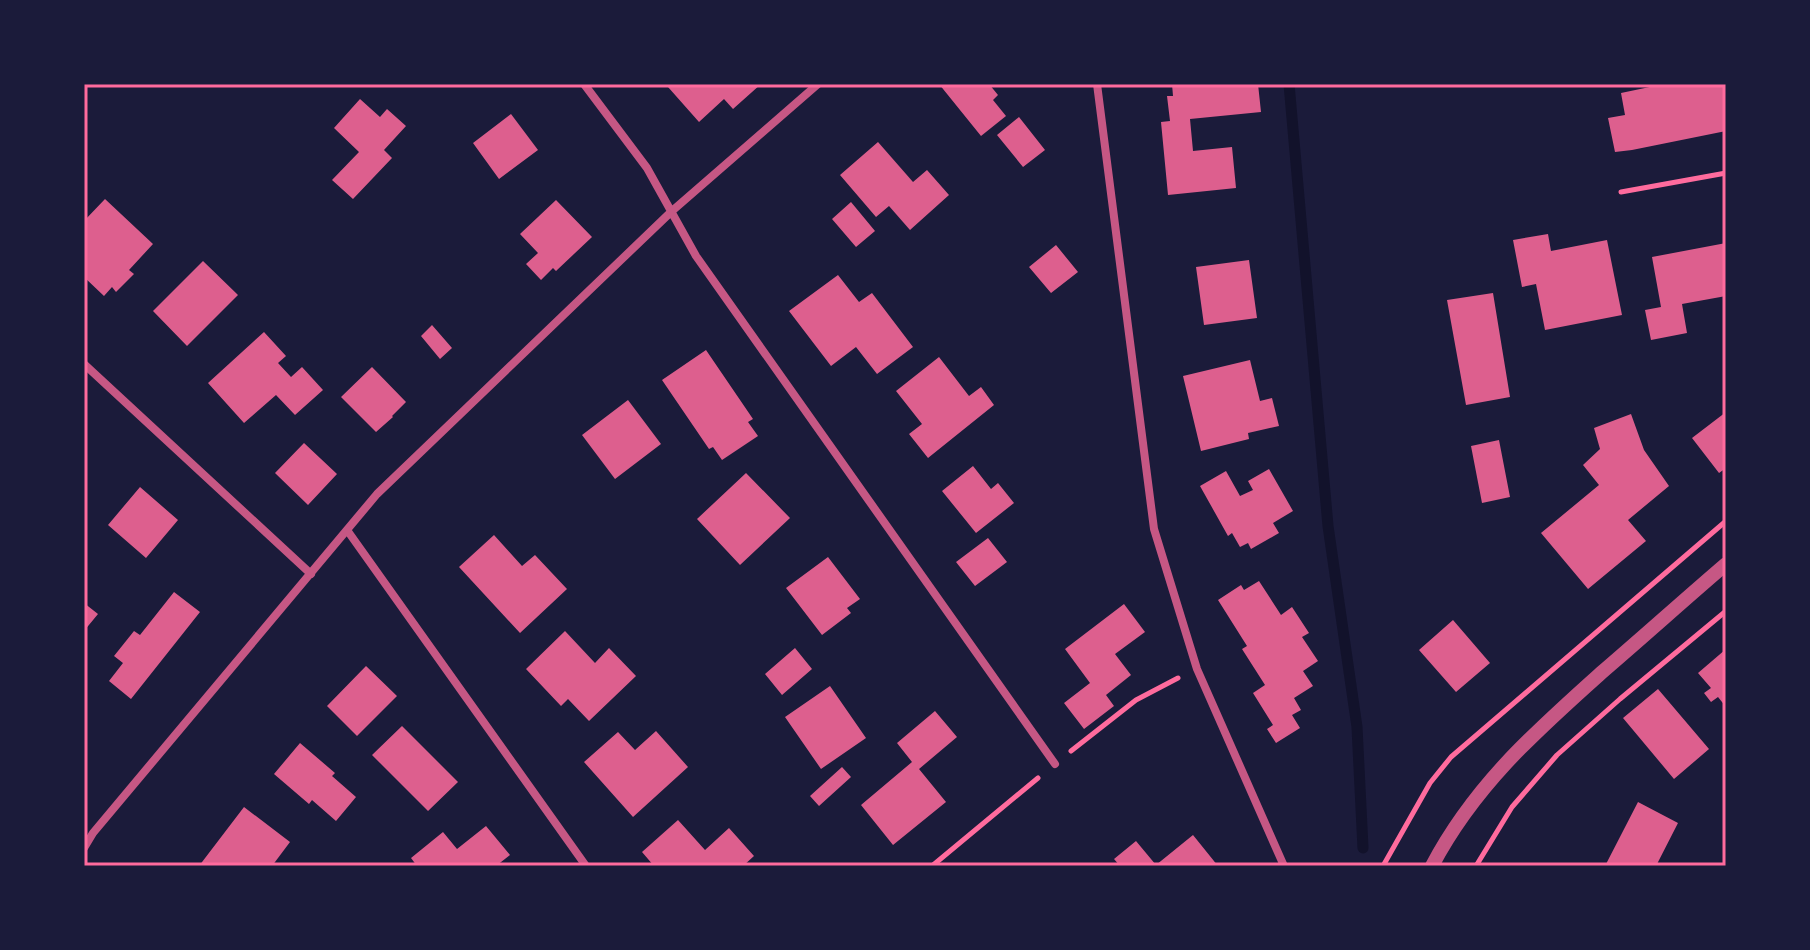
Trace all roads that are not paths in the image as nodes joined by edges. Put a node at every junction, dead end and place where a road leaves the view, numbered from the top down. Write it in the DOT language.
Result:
graph roads {
  1 [pos="584,84"];
  2 [pos="818,84"];
  3 [pos="1097,84"];
  4 [pos="672,211"];
  5 [pos="84,364"];
  6 [pos="347,530"];
  7 [pos="1726,564"];
  8 [pos="311,574"];
  9 [pos="1055,764"];
  10 [pos="84,848"];
  11 [pos="586,866"];
  12 [pos="1284,866"];
  13 [pos="1432,866"];
  1 -- 4 [label="street"];
  2 -- 4 [label="street"];
  3 -- 12 [label="street"];
  4 -- 6 [label="street"];
  4 -- 9 [label="street"];
  5 -- 8 [label="street"];
  6 -- 8 [label="street"];
  6 -- 11 [label="street"];
  7 -- 13 [label="street"];
  8 -- 10 [label="street"];
}
